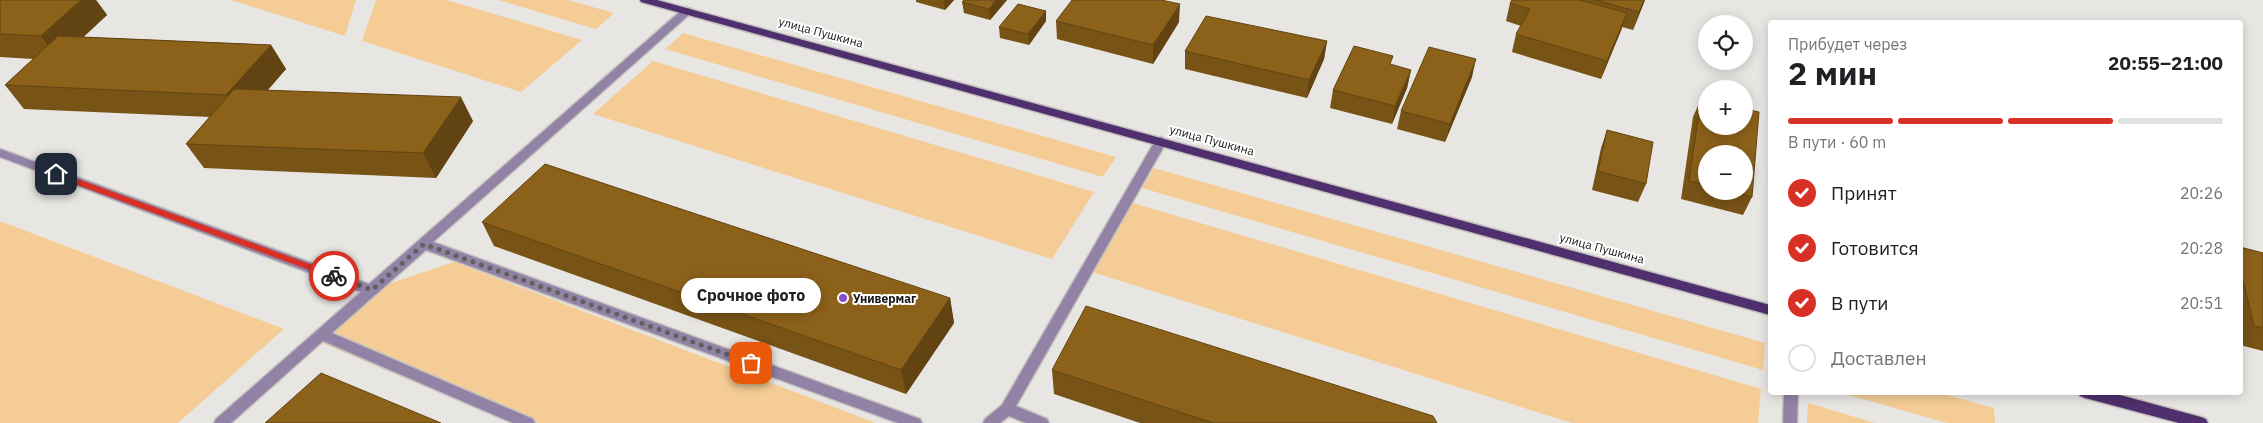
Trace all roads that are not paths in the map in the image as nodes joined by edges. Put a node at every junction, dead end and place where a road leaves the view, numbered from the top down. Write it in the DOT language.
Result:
graph roads {
  1 [pos="645,0"];
  2 [pos="687,11"];
  3 [pos="1161,141"];
  4 [pos="0,154"];
  5 [pos="424,244"];
  6 [pos="372,290"];
  7 [pos="1768,309"];
  8 [pos="322,334"];
  9 [pos="1791,395"];
  10 [pos="2096,395"];
  11 [pos="1007,409"];
  12 [pos="221,423"];
  13 [pos="528,423"];
  14 [pos="915,423"];
  15 [pos="990,423"];
  16 [pos="1042,423"];
  17 [pos="1790,423"];
  18 [pos="2201,423"];
  1 -- 2 [label="main road, улица Пушкина"];
  2 -- 3 [label="main road, улица Пушкина"];
  2 -- 5 [label="street"];
  3 -- 7 [label="main road, улица Пушкина"];
  3 -- 11 [label="street"];
  4 -- 6 [label="street"];
  5 -- 6 [label="street"];
  5 -- 14 [label="street"];
  6 -- 8 [label="street"];
  8 -- 12 [label="street"];
  8 -- 13 [label="street"];
  9 -- 17 [label="street"];
  10 -- 18 [label="main road"];
  11 -- 15 [label="street"];
  11 -- 16 [label="street"];
}
